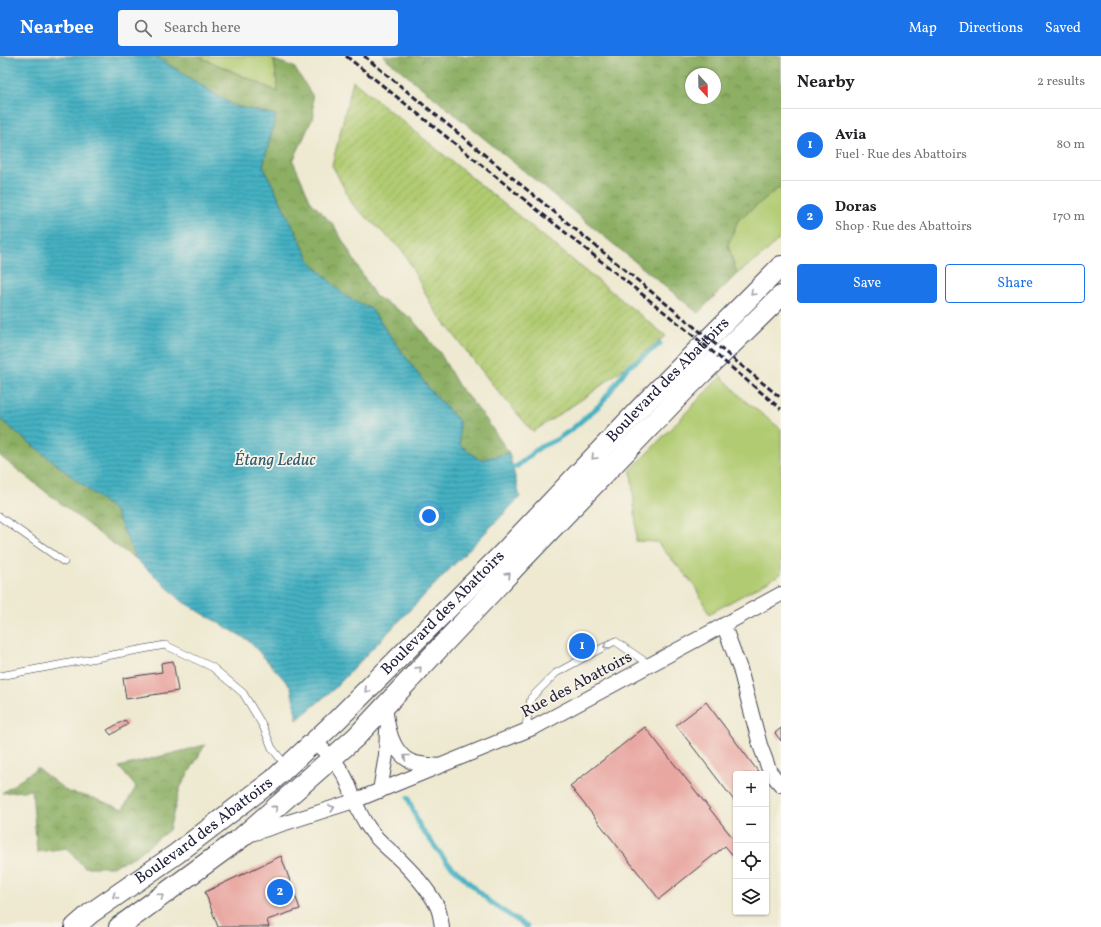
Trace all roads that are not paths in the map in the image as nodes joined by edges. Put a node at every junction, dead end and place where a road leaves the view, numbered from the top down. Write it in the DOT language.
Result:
graph roads {
  1 [pos="781,266"];
  2 [pos="781,296"];
  3 [pos="0,517"];
  4 [pos="64,562"];
  5 [pos="781,594"];
  6 [pos="724,626"];
  7 [pos="650,666"];
  8 [pos="0,676"];
  9 [pos="385,705"];
  10 [pos="387,726"];
  11 [pos="525,731"];
  12 [pos="314,742"];
  13 [pos="332,758"];
  14 [pos="442,766"];
  15 [pos="287,767"];
  16 [pos="781,785"];
  17 [pos="380,791"];
  18 [pos="354,801"];
  19 [pos="242,837"];
  20 [pos="75,927"];
  21 [pos="118,927"];
  22 [pos="442,927"];
  1 -- 12 [label="street, Boulevard des Abattoirs, one-way"];
  9 -- 2 [label="street, Boulevard des Abattoirs, one-way"];
  3 -- 4 [label="lane"];
  5 -- 6 [label="street, Rue des Abattoirs"];
  6 -- 7 [label="street, Rue des Abattoirs"];
  6 -- 16 [label="street"];
  7 -- 11 [label="street, Rue des Abattoirs"];
  7 -- 11 [label="lane, one-way"];
  8 -- 15 [label="lane"];
  9 -- 10 [label="street"];
  9 -- 13 [label="street, Boulevard des Abattoirs"];
  14 -- 10 [label="street, one-way"];
  10 -- 17 [label="street"];
  11 -- 14 [label="street, Rue des Abattoirs"];
  12 -- 13 [label="street"];
  12 -- 15 [label="street, Boulevard des Abattoirs"];
  13 -- 18 [label="street"];
  19 -- 13 [label="street, Boulevard des Abattoirs, one-way"];
  14 -- 17 [label="street, Rue des Abattoirs"];
  15 -- 20 [label="street, Boulevard des Abattoirs, one-way"];
  17 -- 18 [label="street, Rue des Abattoirs"];
  19 -- 18 [label="street, Rue des Abattoirs, one-way"];
  18 -- 22 [label="street"];
  21 -- 19 [label="street, Boulevard des Abattoirs, one-way"];
}
